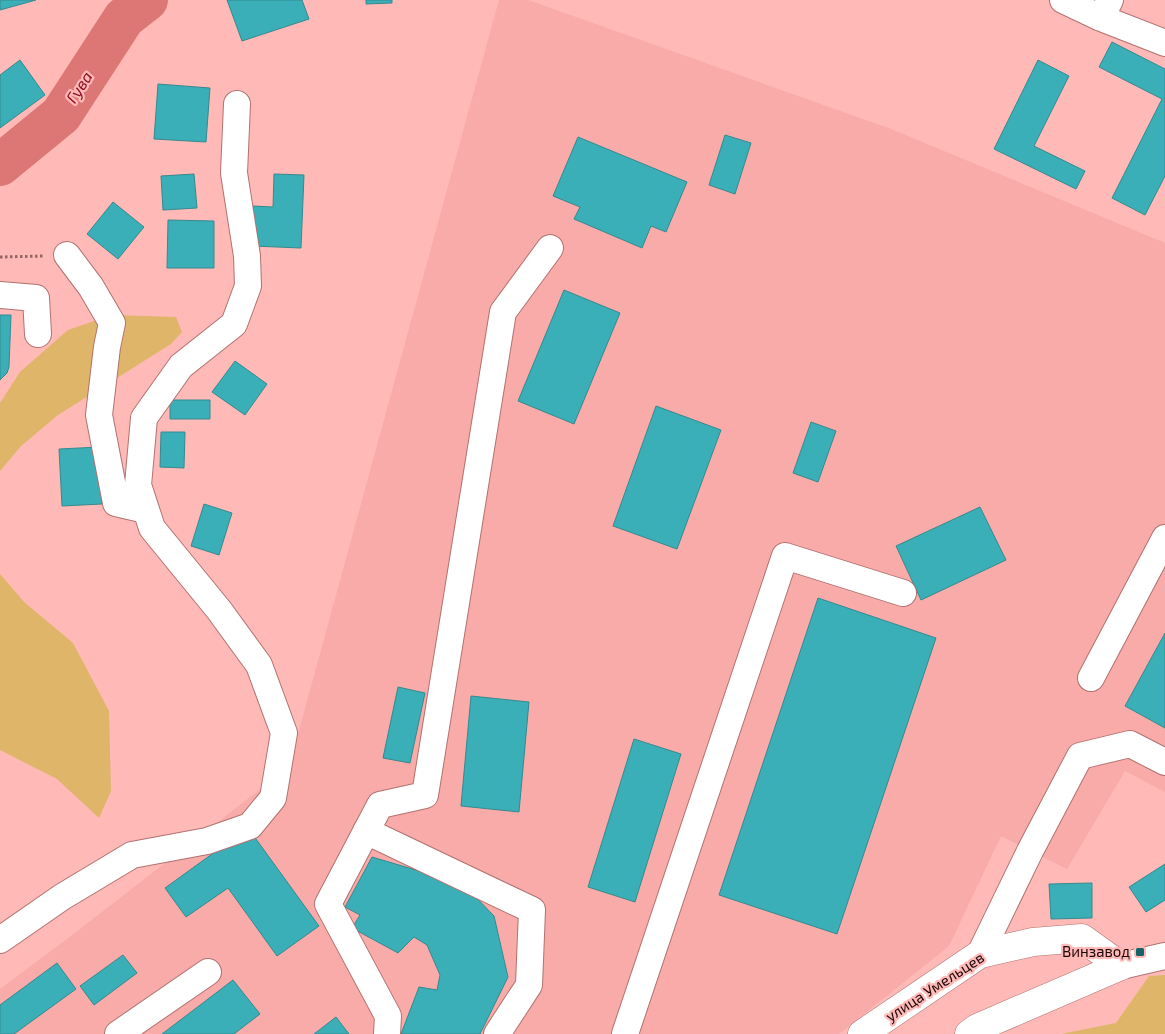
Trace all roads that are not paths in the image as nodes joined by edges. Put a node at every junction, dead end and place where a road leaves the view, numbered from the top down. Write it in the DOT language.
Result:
graph roads {
  1 [pos="1063,0"];
  2 [pos="1106,9"];
  3 [pos="1165,43"];
  4 [pos="237,104"];
  5 [pos="550,248"];
  6 [pos="67,255"];
  7 [pos="0,295"];
  8 [pos="38,334"];
  9 [pos="146,510"];
  10 [pos="1165,538"];
  11 [pos="902,593"];
  12 [pos="1091,678"];
  13 [pos="1165,762"];
  14 [pos="366,831"];
  15 [pos="0,940"];
  16 [pos="980,954"];
  17 [pos="1165,956"];
  18 [pos="1121,966"];
  19 [pos="208,972"];
  20 [pos="118,1034"];
  21 [pos="387,1034"];
  22 [pos="497,1034"];
  23 [pos="625,1034"];
  24 [pos="862,1034"];
  25 [pos="969,1034"];
  1 -- 2 [label="lane"];
  2 -- 3 [label="lane"];
  4 -- 9 [label="lane"];
  5 -- 14 [label="lane"];
  6 -- 9 [label="lane"];
  7 -- 8 [label="lane"];
  9 -- 15 [label="lane"];
  10 -- 12 [label="lane"];
  11 -- 23 [label="lane"];
  13 -- 16 [label="lane"];
  14 -- 21 [label="lane"];
  14 -- 22 [label="lane"];
  16 -- 18 [label="main road, улица Умельцев"];
  16 -- 24 [label="main road, улица Умельцев"];
  17 -- 18 [label="lane"];
  18 -- 25 [label="main road"];
  19 -- 20 [label="lane"];
}
